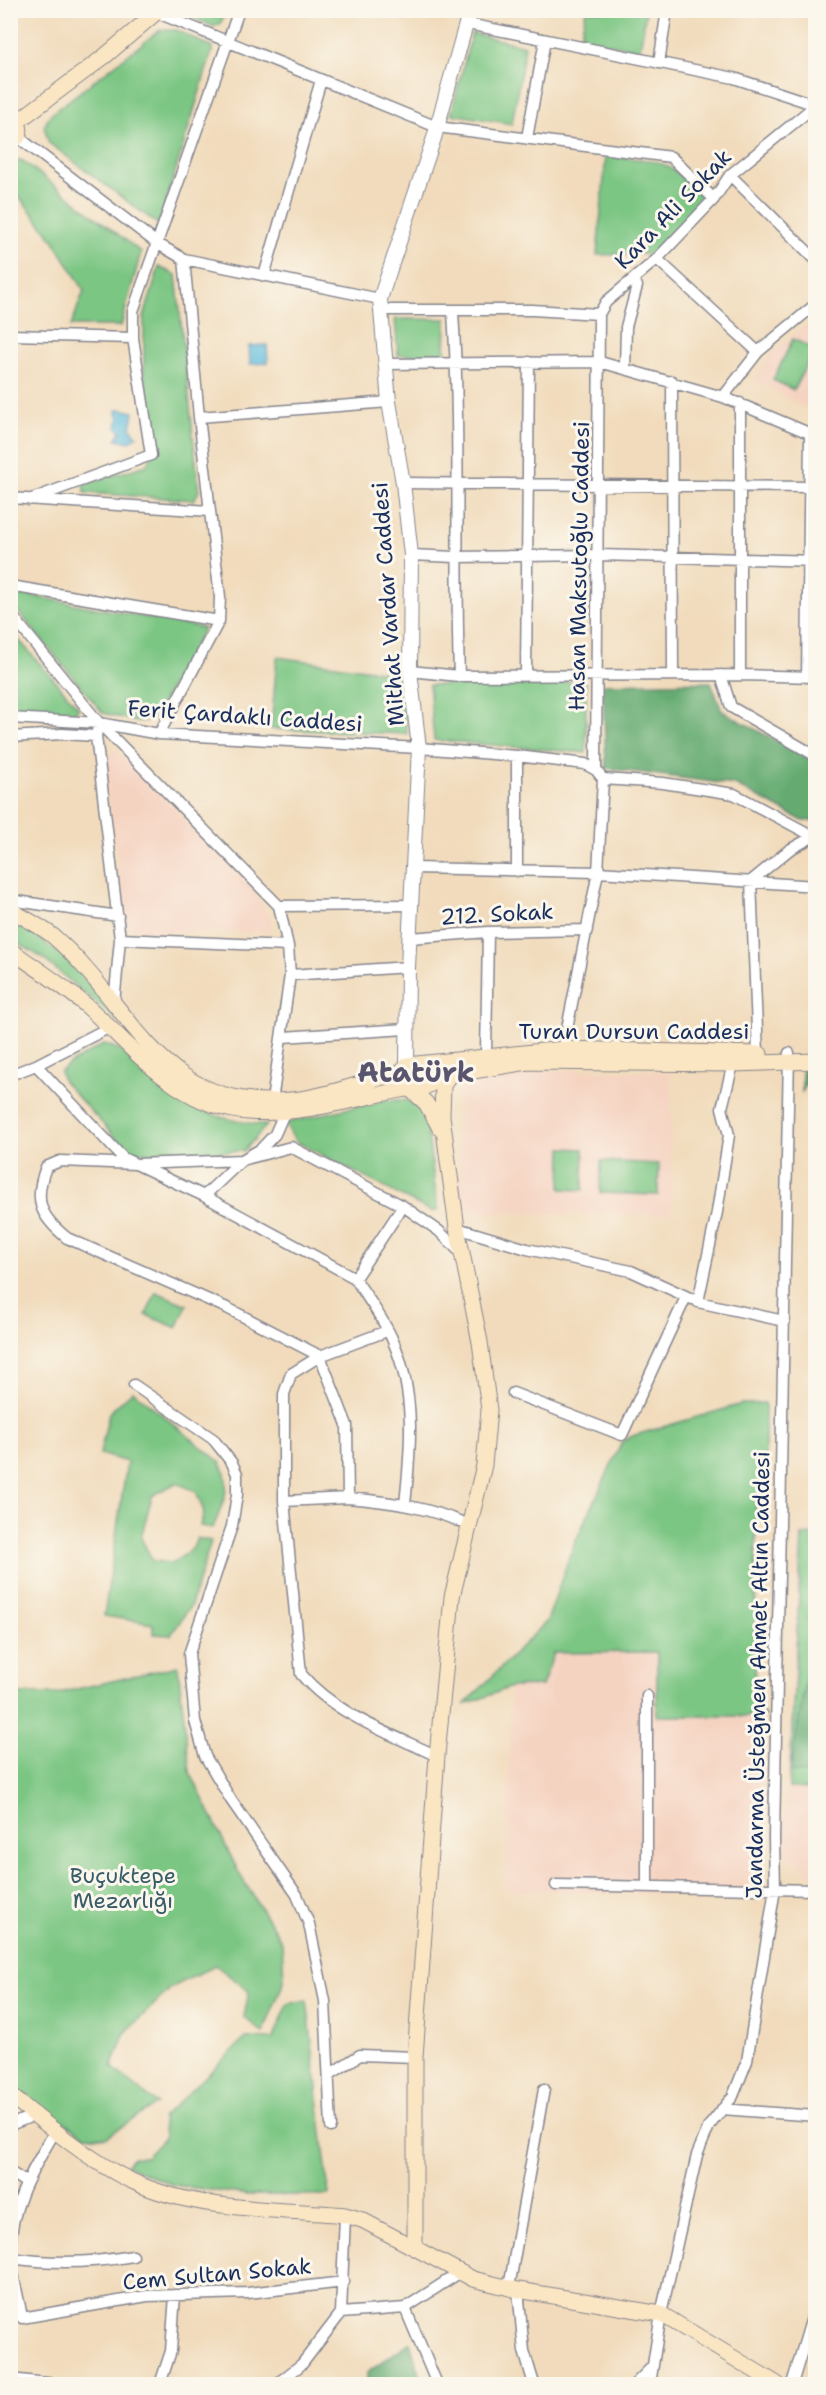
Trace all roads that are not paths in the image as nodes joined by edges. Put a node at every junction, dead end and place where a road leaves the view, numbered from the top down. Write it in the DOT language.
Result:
graph roads {
  1 [pos="239,10"];
  2 [pos="667,10"];
  3 [pos="156,11"];
  4 [pos="469,17"];
  5 [pos="545,39"];
  6 [pos="226,41"];
  7 [pos="659,63"];
  8 [pos="321,80"];
  9 [pos="816,105"];
  10 [pos="437,127"];
  11 [pos="14,130"];
  12 [pos="527,138"];
  13 [pos="730,175"];
  14 [pos="714,199"];
  15 [pos="158,244"];
  16 [pos="184,259"];
  17 [pos="657,259"];
  18 [pos="816,260"];
  19 [pos="264,276"];
  20 [pos="633,280"];
  21 [pos="816,304"];
  22 [pos="381,305"];
  23 [pos="453,312"];
  24 [pos="599,314"];
  25 [pos="10,335"];
  26 [pos="133,338"];
  27 [pos="758,352"];
  28 [pos="529,362"];
  29 [pos="600,362"];
  30 [pos="386,364"];
  31 [pos="456,364"];
  32 [pos="625,369"];
  33 [pos="672,381"];
  34 [pos="723,397"];
  35 [pos="389,402"];
  36 [pos="740,403"];
  37 [pos="200,417"];
  38 [pos="813,435"];
  39 [pos="456,482"];
  40 [pos="403,483"];
  41 [pos="530,484"];
  42 [pos="599,484"];
  43 [pos="671,485"];
  44 [pos="740,487"];
  45 [pos="810,488"];
  46 [pos="10,498"];
  47 [pos="29,500"];
  48 [pos="210,511"];
  49 [pos="411,555"];
  50 [pos="528,555"];
  51 [pos="599,555"];
  52 [pos="456,557"];
  53 [pos="671,558"];
  54 [pos="741,558"];
  55 [pos="812,561"];
  56 [pos="10,586"];
  57 [pos="10,613"];
  58 [pos="219,621"];
  59 [pos="410,671"];
  60 [pos="526,674"];
  61 [pos="598,675"];
  62 [pos="672,675"];
  63 [pos="721,675"];
  64 [pos="740,675"];
  65 [pos="459,676"];
  66 [pos="811,677"];
  67 [pos="10,718"];
  68 [pos="99,723"];
  69 [pos="159,734"];
  70 [pos="96,736"];
  71 [pos="10,737"];
  72 [pos="419,748"];
  73 [pos="517,756"];
  74 [pos="816,756"];
  75 [pos="599,774"];
  76 [pos="814,836"];
  77 [pos="414,868"];
  78 [pos="517,871"];
  79 [pos="598,872"];
  80 [pos="750,881"];
  81 [pos="816,886"];
  82 [pos="10,900"];
  83 [pos="411,905"];
  84 [pos="279,906"];
  85 [pos="10,910"];
  86 [pos="118,916"];
  87 [pos="587,930"];
  88 [pos="488,932"];
  89 [pos="410,938"];
  90 [pos="120,939"];
  91 [pos="288,946"];
  92 [pos="10,950"];
  93 [pos="408,967"];
  94 [pos="290,975"];
  95 [pos="114,1005"];
  96 [pos="110,1028"];
  97 [pos="406,1029"];
  98 [pos="283,1037"];
  99 [pos="563,1049"];
  100 [pos="816,1051"];
  101 [pos="758,1054"];
  102 [pos="486,1055"];
  103 [pos="789,1058"];
  104 [pos="816,1061"];
  105 [pos="733,1064"];
  106 [pos="36,1065"];
  107 [pos="408,1067"];
  108 [pos="10,1075"];
  109 [pos="448,1075"];
  110 [pos="428,1083"];
  111 [pos="406,1089"];
  112 [pos="270,1106"];
  113 [pos="285,1111"];
  114 [pos="442,1131"];
  115 [pos="242,1160"];
  116 [pos="136,1164"];
  117 [pos="204,1196"];
  118 [pos="404,1206"];
  119 [pos="457,1228"];
  120 [pos="463,1255"];
  121 [pos="355,1278"];
  122 [pos="686,1297"];
  123 [pos="698,1302"];
  124 [pos="784,1322"];
  125 [pos="387,1331"];
  126 [pos="320,1356"];
  127 [pos="134,1385"];
  128 [pos="513,1393"];
  129 [pos="348,1498"];
  130 [pos="284,1501"];
  131 [pos="405,1504"];
  132 [pos="469,1525"];
  133 [pos="647,1696"];
  134 [pos="437,1756"];
  135 [pos="555,1885"];
  136 [pos="647,1886"];
  137 [pos="775,1888"];
  138 [pos="816,1890"];
  139 [pos="415,2057"];
  140 [pos="329,2075"];
  141 [pos="544,2089"];
  142 [pos="10,2095"];
  143 [pos="722,2109"];
  144 [pos="35,2115"];
  145 [pos="816,2116"];
  146 [pos="10,2125"];
  147 [pos="331,2127"];
  148 [pos="56,2130"];
  149 [pos="10,2172"];
  150 [pos="25,2182"];
  151 [pos="345,2216"];
  152 [pos="12,2226"];
  153 [pos="415,2247"];
  154 [pos="133,2256"];
  155 [pos="11,2258"];
  156 [pos="459,2273"];
  157 [pos="344,2282"];
  158 [pos="14,2286"];
  159 [pos="514,2289"];
  160 [pos="175,2295"];
  161 [pos="816,2304"];
  162 [pos="405,2308"];
  163 [pos="341,2313"];
  164 [pos="661,2314"];
  165 [pos="653,2365"];
  166 [pos="10,2379"];
  167 [pos="56,2385"];
  168 [pos="160,2385"];
  169 [pos="277,2385"];
  170 [pos="437,2385"];
  171 [pos="534,2385"];
  172 [pos="635,2385"];
  173 [pos="650,2385"];
  174 [pos="777,2385"];
  175 [pos="792,2385"];
  1 -- 6 [label="street"];
  2 -- 7 [label="street"];
  3 -- 6 [label="street"];
  3 -- 11 [label="main road"];
  4 -- 5 [label="street"];
  4 -- 10 [label="street, Mithat Vardar Caddesi"];
  5 -- 7 [label="street"];
  5 -- 12 [label="street"];
  6 -- 8 [label="street"];
  6 -- 15 [label="street"];
  7 -- 9 [label="street"];
  8 -- 10 [label="street"];
  8 -- 19 [label="street"];
  9 -- 13 [label="street, Kara Ali Sokak"];
  10 -- 12 [label="street"];
  10 -- 22 [label="street, Mithat Vardar Caddesi"];
  11 -- 15 [label="street"];
  12 -- 14 [label="street"];
  13 -- 14 [label="street, Kara Ali Sokak"];
  13 -- 18 [label="street"];
  14 -- 17 [label="street, Kara Ali Sokak"];
  15 -- 16 [label="street"];
  15 -- 26 [label="street"];
  16 -- 19 [label="street"];
  16 -- 37 [label="street"];
  17 -- 20 [label="street, Kara Ali Sokak"];
  17 -- 27 [label="street"];
  19 -- 22 [label="street"];
  20 -- 24 [label="street, Kara Ali Sokak"];
  20 -- 32 [label="street"];
  21 -- 27 [label="street"];
  22 -- 23 [label="street"];
  22 -- 30 [label="street, Mithat Vardar Caddesi"];
  23 -- 24 [label="street"];
  23 -- 31 [label="street"];
  24 -- 29 [label="street"];
  25 -- 26 [label="street"];
  26 -- 47 [label="street"];
  27 -- 34 [label="street"];
  28 -- 29 [label="street"];
  28 -- 31 [label="street"];
  28 -- 41 [label="street"];
  29 -- 32 [label="street"];
  29 -- 42 [label="street, Hasan Maksutoğlu Caddesi"];
  30 -- 31 [label="street"];
  30 -- 35 [label="street, Mithat Vardar Caddesi"];
  31 -- 39 [label="street"];
  32 -- 33 [label="street"];
  33 -- 34 [label="street"];
  33 -- 43 [label="street"];
  34 -- 36 [label="street"];
  35 -- 37 [label="street"];
  35 -- 40 [label="street, Mithat Vardar Caddesi"];
  36 -- 38 [label="street"];
  36 -- 44 [label="street"];
  37 -- 48 [label="street"];
  38 -- 45 [label="street"];
  39 -- 40 [label="street"];
  39 -- 41 [label="street"];
  39 -- 52 [label="street"];
  40 -- 49 [label="street, Mithat Vardar Caddesi"];
  41 -- 42 [label="street"];
  41 -- 50 [label="street"];
  42 -- 43 [label="street"];
  42 -- 51 [label="street, Hasan Maksutoğlu Caddesi"];
  43 -- 44 [label="street"];
  43 -- 53 [label="street"];
  44 -- 45 [label="street"];
  44 -- 54 [label="street"];
  45 -- 55 [label="street"];
  46 -- 47 [label="street"];
  47 -- 48 [label="street"];
  48 -- 58 [label="street"];
  49 -- 52 [label="street"];
  49 -- 59 [label="street, Mithat Vardar Caddesi"];
  50 -- 51 [label="street"];
  50 -- 52 [label="street"];
  50 -- 60 [label="street"];
  51 -- 53 [label="street"];
  51 -- 61 [label="street, Hasan Maksutoğlu Caddesi"];
  52 -- 65 [label="street"];
  53 -- 54 [label="street"];
  53 -- 62 [label="street"];
  54 -- 55 [label="street"];
  54 -- 64 [label="street"];
  55 -- 66 [label="street"];
  56 -- 58 [label="street"];
  57 -- 68 [label="street"];
  58 -- 69 [label="street"];
  59 -- 65 [label="street"];
  59 -- 72 [label="street, Mithat Vardar Caddesi"];
  60 -- 61 [label="street"];
  60 -- 65 [label="street"];
  61 -- 62 [label="street"];
  61 -- 75 [label="street, Hasan Maksutoğlu Caddesi"];
  62 -- 63 [label="street"];
  63 -- 64 [label="street"];
  63 -- 74 [label="street"];
  64 -- 66 [label="street"];
  67 -- 68 [label="street, Ferit Çardaklı Caddesi"];
  68 -- 69 [label="street, Ferit Çardaklı Caddesi"];
  68 -- 70 [label="street"];
  68 -- 84 [label="street"];
  69 -- 72 [label="street, Ferit Çardaklı Caddesi"];
  70 -- 71 [label="street"];
  70 -- 86 [label="street"];
  72 -- 73 [label="street, Ferit Çardaklı Caddesi"];
  72 -- 77 [label="street, Mithat Vardar Caddesi"];
  73 -- 75 [label="street, Ferit Çardaklı Caddesi"];
  73 -- 78 [label="street"];
  75 -- 76 [label="street"];
  75 -- 79 [label="street, Hasan Maksutoğlu Caddesi"];
  76 -- 80 [label="street"];
  77 -- 78 [label="street"];
  77 -- 83 [label="street, Mithat Vardar Caddesi"];
  78 -- 79 [label="street"];
  79 -- 80 [label="street"];
  79 -- 87 [label="street, Hasan Maksutoğlu Caddesi"];
  80 -- 81 [label="street"];
  80 -- 101 [label="street"];
  82 -- 86 [label="street"];
  83 -- 84 [label="street"];
  83 -- 89 [label="street, Mithat Vardar Caddesi"];
  84 -- 91 [label="street"];
  85 -- 95 [label="main road, Turan Dursun Caddesi"];
  86 -- 90 [label="street"];
  87 -- 88 [label="street, 212. Sokak"];
  87 -- 99 [label="street, Hasan Maksutoğlu Caddesi"];
  88 -- 89 [label="street, 212. Sokak"];
  88 -- 102 [label="street"];
  89 -- 93 [label="street, Mithat Vardar Caddesi"];
  90 -- 91 [label="street"];
  90 -- 95 [label="street"];
  91 -- 94 [label="street"];
  92 -- 96 [label="main road"];
  93 -- 94 [label="street"];
  93 -- 97 [label="street, Mithat Vardar Caddesi"];
  94 -- 98 [label="street"];
  95 -- 112 [label="main road, Turan Dursun Caddesi"];
  96 -- 106 [label="street"];
  96 -- 112 [label="main road"];
  97 -- 98 [label="street"];
  97 -- 107 [label="street, Mithat Vardar Caddesi"];
  98 -- 112 [label="street"];
  99 -- 101 [label="main road, Turan Dursun Caddesi"];
  99 -- 102 [label="main road, Turan Dursun Caddesi"];
  100 -- 103 [label="main road, Turan Dursun Caddesi"];
  101 -- 103 [label="main road, Turan Dursun Caddesi"];
  102 -- 107 [label="main road, Turan Dursun Caddesi"];
  103 -- 104 [label="main road, Turan Dursun Caddesi"];
  103 -- 105 [label="main road, Turan Dursun Caddesi"];
  103 -- 124 [label="street, Jandarma Üsteğmen Ahmet Altın Caddesi"];
  105 -- 109 [label="main road, Turan Dursun Caddesi"];
  105 -- 123 [label="street"];
  106 -- 108 [label="street"];
  106 -- 116 [label="street"];
  107 -- 110 [label="main road"];
  107 -- 111 [label="main road"];
  107 -- 112 [label="main road, Turan Dursun Caddesi"];
  109 -- 110 [label="main road, Turan Dursun Caddesi"];
  109 -- 114 [label="main road"];
  110 -- 111 [label="main road"];
  110 -- 114 [label="main road"];
  111 -- 113 [label="main road, Turan Dursun Caddesi"];
  111 -- 114 [label="main road"];
  112 -- 113 [label="main road, Turan Dursun Caddesi"];
  113 -- 115 [label="street"];
  114 -- 119 [label="main road"];
  115 -- 116 [label="street"];
  115 -- 117 [label="street"];
  115 -- 118 [label="street"];
  116 -- 117 [label="street"];
  116 -- 126 [label="street"];
  117 -- 121 [label="street"];
  118 -- 120 [label="street"];
  118 -- 121 [label="street"];
  119 -- 120 [label="main road"];
  119 -- 122 [label="street"];
  120 -- 132 [label="main road"];
  121 -- 125 [label="street"];
  122 -- 123 [label="street"];
  122 -- 128 [label="street"];
  123 -- 124 [label="street"];
  124 -- 137 [label="street, Jandarma Üsteğmen Ahmet Altın Caddesi"];
  125 -- 126 [label="street"];
  125 -- 131 [label="street"];
  126 -- 129 [label="street"];
  126 -- 130 [label="street"];
  127 -- 140 [label="street"];
  129 -- 130 [label="street"];
  129 -- 131 [label="street"];
  130 -- 134 [label="street"];
  131 -- 132 [label="street"];
  132 -- 134 [label="main road"];
  133 -- 136 [label="street"];
  134 -- 139 [label="main road"];
  135 -- 136 [label="street"];
  136 -- 137 [label="street"];
  137 -- 138 [label="street"];
  137 -- 143 [label="street, Jandarma Üsteğmen Ahmet Altın Caddesi"];
  139 -- 140 [label="street"];
  139 -- 153 [label="main road"];
  140 -- 147 [label="street"];
  141 -- 159 [label="street"];
  142 -- 144 [label="main road"];
  143 -- 145 [label="street"];
  143 -- 164 [label="street, Jandarma Üsteğmen Ahmet Altın Caddesi"];
  144 -- 146 [label="street"];
  144 -- 148 [label="main road"];
  148 -- 150 [label="street"];
  148 -- 151 [label="main road"];
  149 -- 150 [label="street"];
  150 -- 152 [label="street"];
  151 -- 153 [label="main road"];
  151 -- 157 [label="street"];
  152 -- 155 [label="street"];
  153 -- 156 [label="main road"];
  154 -- 155 [label="street"];
  155 -- 158 [label="street"];
  156 -- 159 [label="main road"];
  156 -- 162 [label="street"];
  157 -- 160 [label="street, Cem Sultan Sokak"];
  157 -- 163 [label="street"];
  158 -- 160 [label="street, Cem Sultan Sokak"];
  159 -- 164 [label="main road"];
  159 -- 171 [label="street"];
  160 -- 168 [label="street"];
  161 -- 175 [label="street"];
  162 -- 163 [label="street"];
  162 -- 170 [label="street"];
  163 -- 169 [label="street"];
  164 -- 165 [label="street, Jandarma Üsteğmen Ahmet Altın Caddesi"];
  164 -- 174 [label="main road"];
  165 -- 172 [label="street"];
  165 -- 173 [label="street, Jandarma Üsteğmen Ahmet Altın Caddesi"];
  166 -- 167 [label="street"];
}
